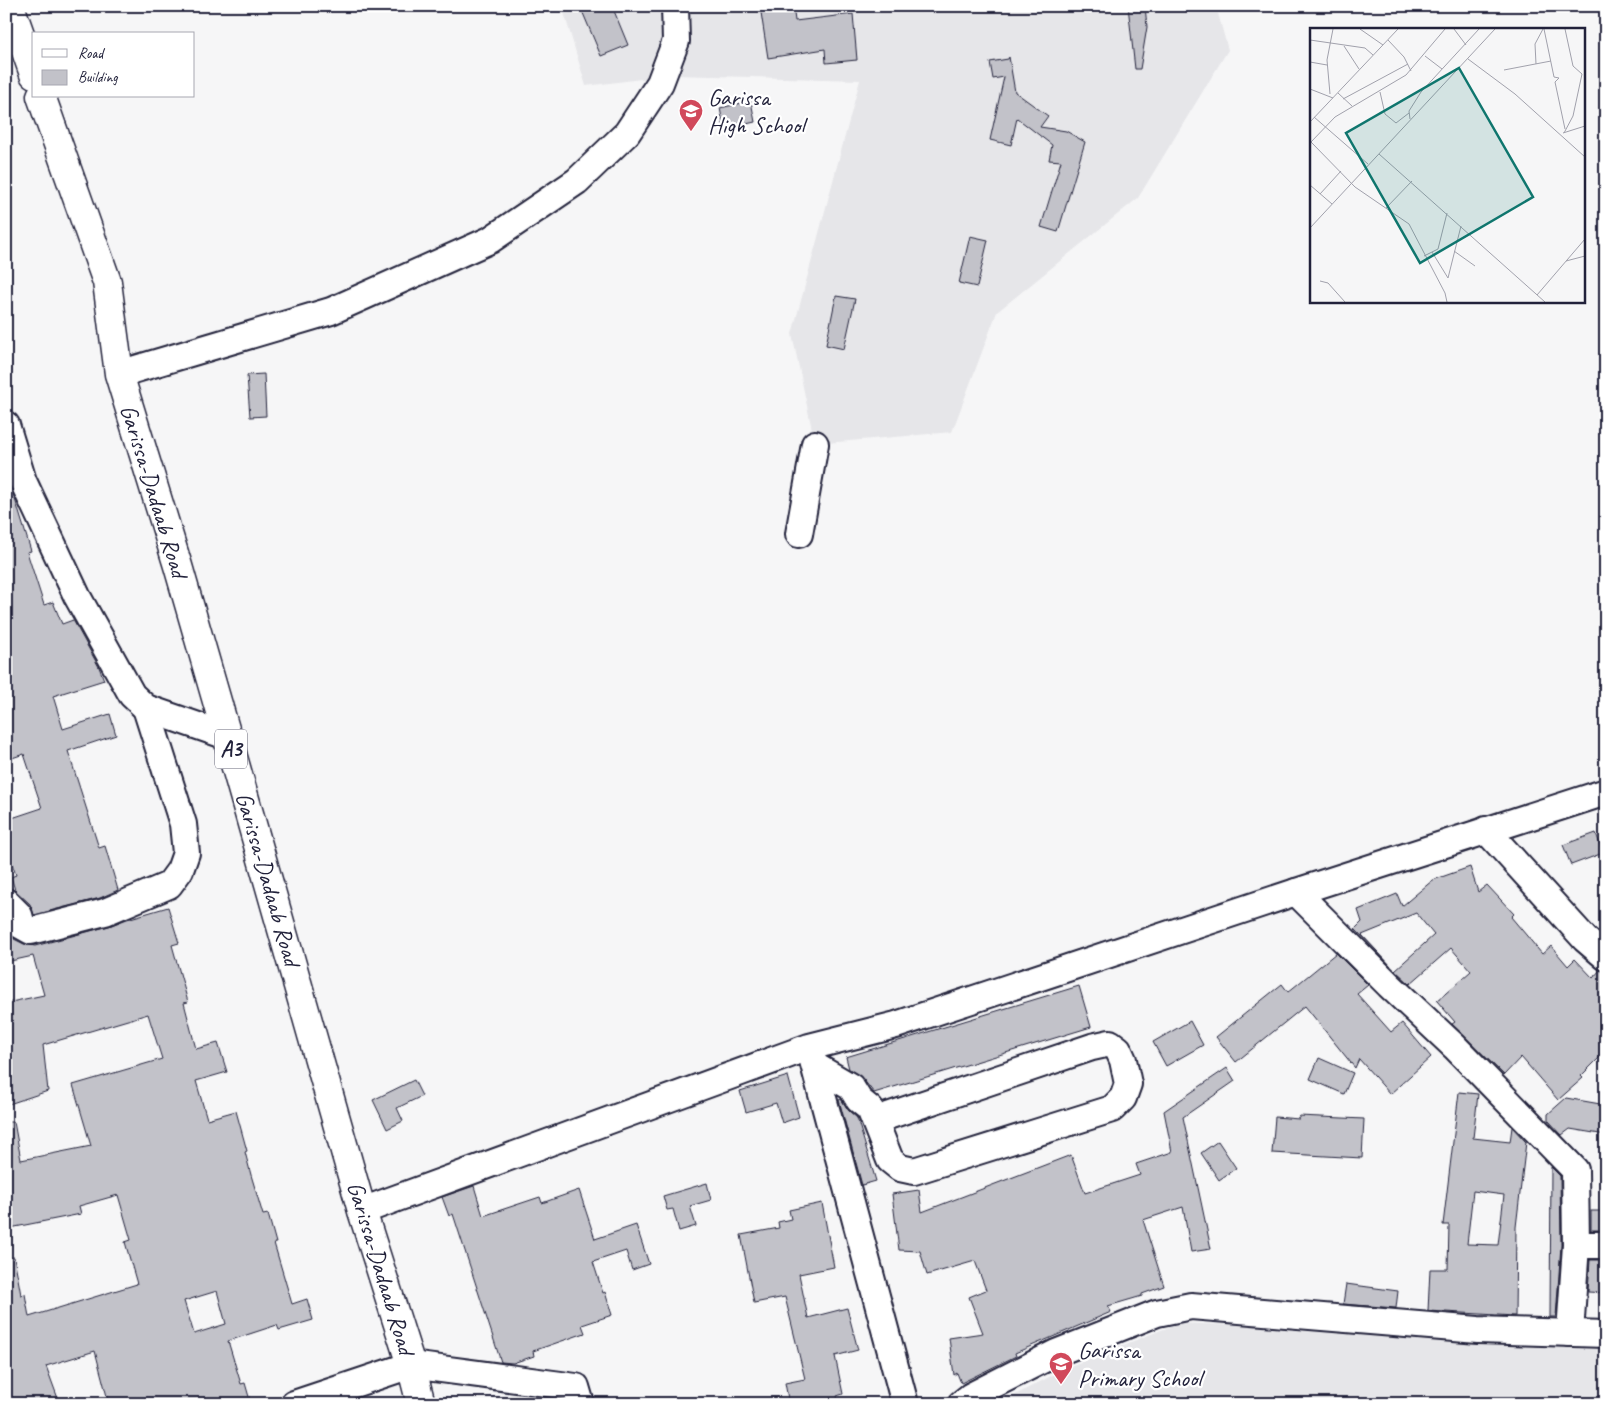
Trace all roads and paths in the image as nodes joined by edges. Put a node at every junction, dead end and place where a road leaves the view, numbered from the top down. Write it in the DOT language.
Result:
graph roads {
  1 [pos="10,6"];
  2 [pos="674,6"];
  3 [pos="32,68"];
  4 [pos="42,98"];
  5 [pos="119,374"];
  6 [pos="6,425"];
  7 [pos="815,444"];
  8 [pos="799,534"];
  9 [pos="146,708"];
  10 [pos="227,736"];
  11 [pos="1606,792"];
  12 [pos="1486,830"];
  13 [pos="1296,892"];
  14 [pos="6,902"];
  15 [pos="1606,957"];
  16 [pos="812,1056"];
  17 [pos="876,1120"];
  18 [pos="362,1212"];
  19 [pos="1576,1245"];
  20 [pos="1606,1245"];
  21 [pos="1570,1333"];
  22 [pos="1606,1334"];
  23 [pos="412,1366"];
  24 [pos="294,1404"];
  25 [pos="421,1404"];
  26 [pos="581,1404"];
  27 [pos="904,1404"];
  28 [pos="961,1404"];
  1 -- 3 [label="highway"];
  2 -- 5 [label="street"];
  4 -- 5 [label="highway, Garissa-Dadaab Road / A3"];
  5 -- 10 [label="highway, Garissa-Dadaab Road / A3"];
  6 -- 9 [label="street"];
  7 -- 8 [label="street"];
  9 -- 10 [label="street"];
  9 -- 14 [label="street"];
  10 -- 18 [label="highway, Garissa-Dadaab Road / A3"];
  11 -- 12 [label="street"];
  12 -- 13 [label="street"];
  12 -- 15 [label="street"];
  13 -- 16 [label="street"];
  13 -- 19 [label="street"];
  16 -- 17 [label="street"];
  16 -- 18 [label="street"];
  16 -- 27 [label="street"];
  17 -- 17 [label="street"];
  18 -- 23 [label="highway, Garissa-Dadaab Road / A3"];
  19 -- 20 [label="street"];
  19 -- 21 [label="street"];
  21 -- 22 [label="street"];
  21 -- 28 [label="street"];
  23 -- 24 [label="street"];
  23 -- 25 [label="highway, Garissa-Dadaab Road / A3"];
  23 -- 26 [label="street"];
}
